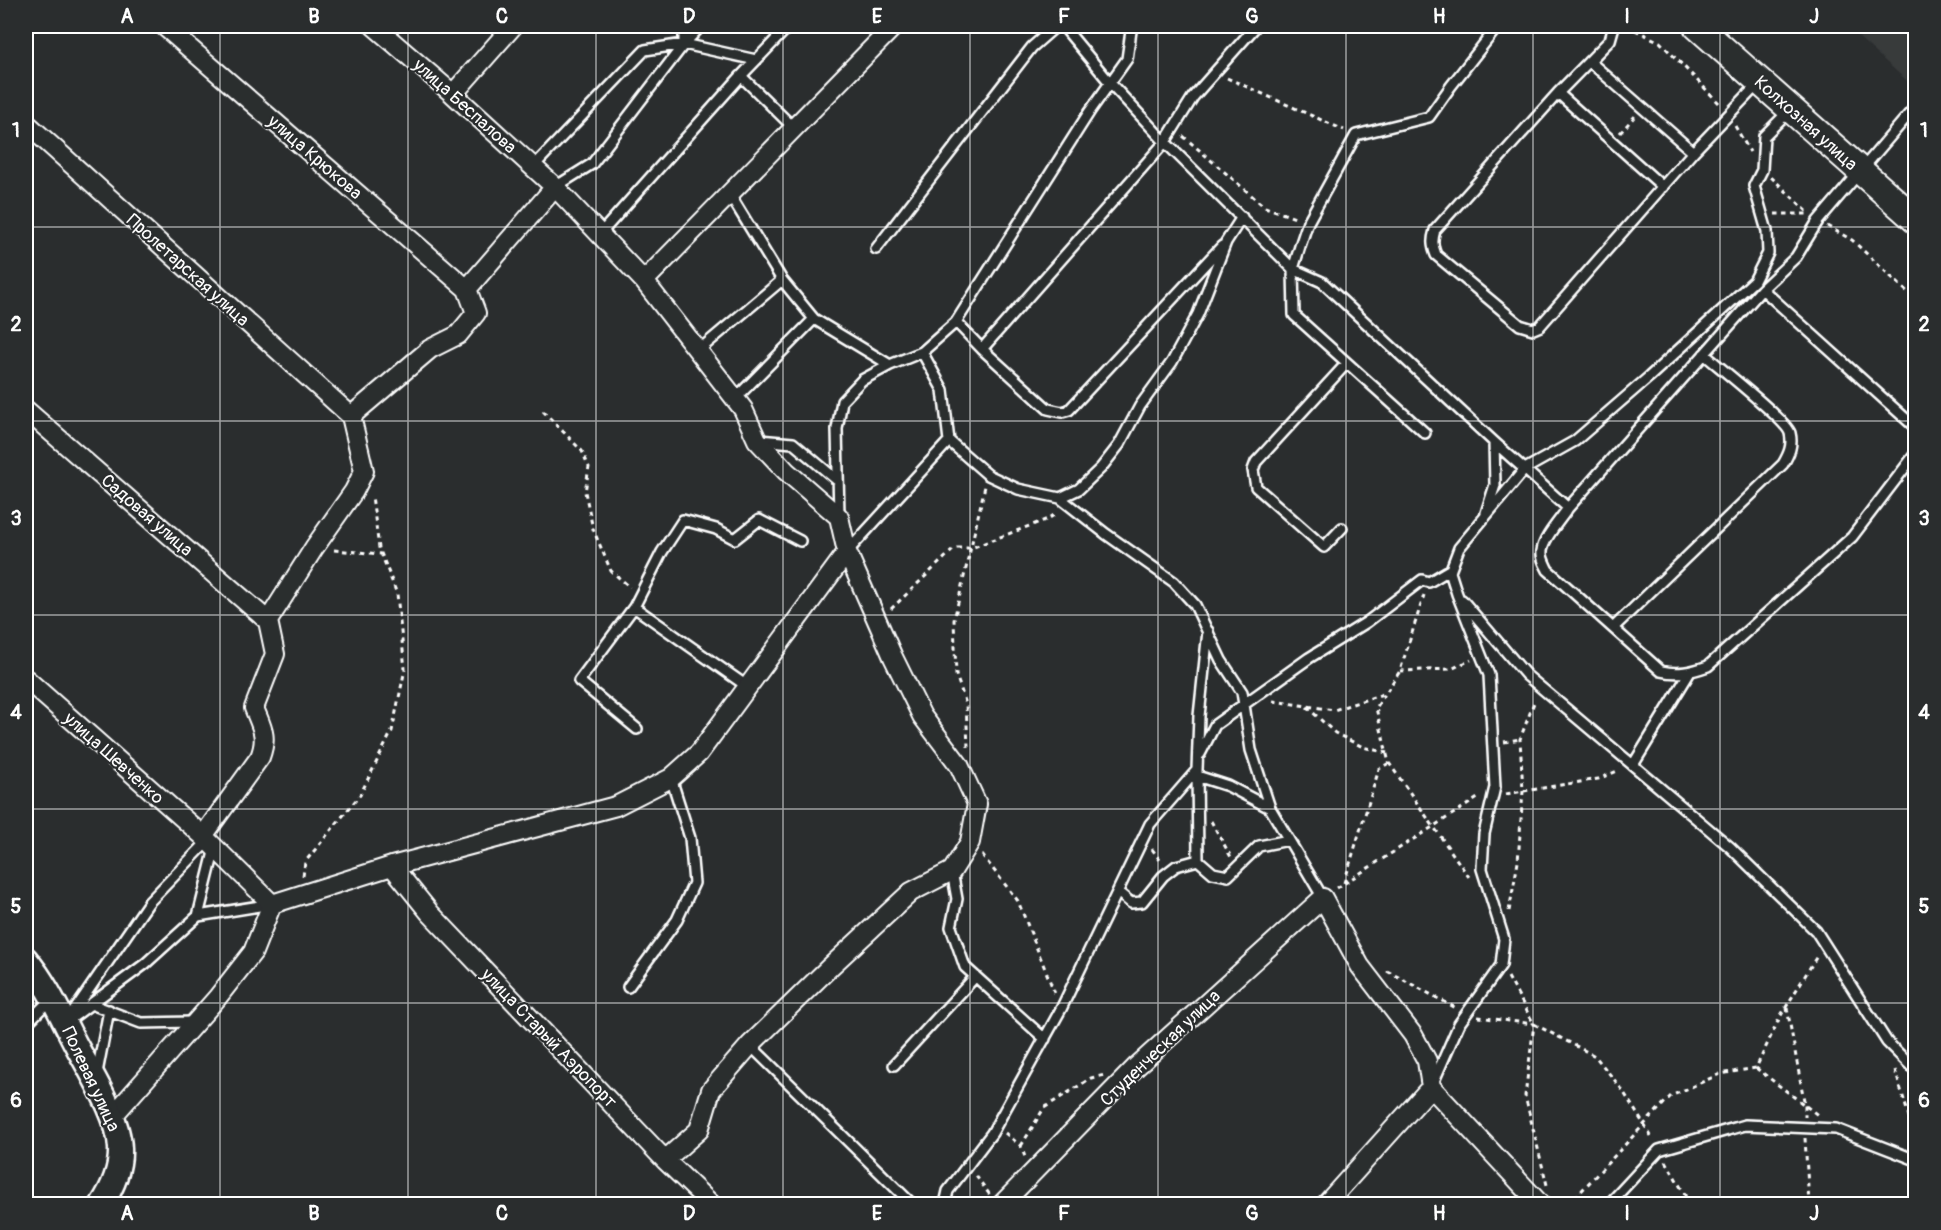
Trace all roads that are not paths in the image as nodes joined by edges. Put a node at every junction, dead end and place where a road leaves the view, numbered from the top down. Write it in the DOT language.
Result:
graph roads {
  1 [pos="164,26"];
  2 [pos="374,26"];
  3 [pos="513,26"];
  4 [pos="684,26"];
  5 [pos="701,26"];
  6 [pos="776,26"];
  7 [pos="789,26"];
  8 [pos="894,26"];
  9 [pos="1056,26"];
  10 [pos="1063,26"];
  11 [pos="1130,26"];
  12 [pos="1256,26"];
  13 [pos="1498,26"];
  14 [pos="1614,26"];
  15 [pos="1697,26"];
  16 [pos="773,42"];
  17 [pos="684,44"];
  18 [pos="756,60"];
  19 [pos="1589,61"];
  20 [pos="741,76"];
  21 [pos="1760,82"];
  22 [pos="1111,84"];
  23 [pos="1558,93"];
  24 [pos="453,94"];
  25 [pos="1916,106"];
  26 [pos="1791,109"];
  27 [pos="26,123"];
  28 [pos="794,128"];
  29 [pos="1165,142"];
  30 [pos="1694,152"];
  31 [pos="533,167"];
  32 [pos="1859,170"];
  33 [pos="1663,187"];
  34 [pos="555,188"];
  35 [pos="729,193"];
  36 [pos="1242,217"];
  37 [pos="1916,220"];
  38 [pos="600,234"];
  39 [pos="1226,242"];
  40 [pos="876,249"];
  41 [pos="1293,269"];
  42 [pos="782,280"];
  43 [pos="644,281"];
  44 [pos="1762,289"];
  45 [pos="467,290"];
  46 [pos="814,319"];
  47 [pos="956,322"];
  48 [pos="982,349"];
  49 [pos="698,351"];
  50 [pos="922,352"];
  51 [pos="1704,354"];
  52 [pos="1347,363"];
  53 [pos="890,364"];
  54 [pos="735,399"];
  55 [pos="26,410"];
  56 [pos="351,416"];
  57 [pos="1916,428"];
  58 [pos="1425,433"];
  59 [pos="757,440"];
  60 [pos="949,441"];
  61 [pos="1494,442"];
  62 [pos="1916,453"];
  63 [pos="1526,469"];
  64 [pos="838,481"];
  65 [pos="1060,498"];
  66 [pos="1568,508"];
  67 [pos="839,517"];
  68 [pos="1483,519"];
  69 [pos="1342,528"];
  70 [pos="800,541"];
  71 [pos="847,552"];
  72 [pos="1451,569"];
  73 [pos="1457,594"];
  74 [pos="634,607"];
  75 [pos="268,621"];
  76 [pos="1613,628"];
  77 [pos="1208,631"];
  78 [pos="1690,672"];
  79 [pos="26,679"];
  80 [pos="748,687"];
  81 [pos="1244,703"];
  82 [pos="636,729"];
  83 [pos="1197,759"];
  84 [pos="1633,765"];
  85 [pos="1197,773"];
  86 [pos="671,778"];
  87 [pos="1270,808"];
  88 [pos="1289,840"];
  89 [pos="209,842"];
  90 [pos="1198,860"];
  91 [pos="392,866"];
  92 [pos="952,871"];
  93 [pos="1119,893"];
  94 [pos="1323,898"];
  95 [pos="272,904"];
  96 [pos="198,916"];
  97 [pos="26,959"];
  98 [pos="975,977"];
  99 [pos="628,987"];
  100 [pos="52,998"];
  101 [pos="91,1004"];
  102 [pos="108,1010"];
  103 [pos="197,1022"];
  104 [pos="65,1023"];
  105 [pos="26,1024"];
  106 [pos="1045,1039"];
  107 [pos="750,1045"];
  108 [pos="894,1065"];
  109 [pos="1916,1071"];
  110 [pos="95,1081"];
  111 [pos="1431,1087"];
  112 [pos="112,1117"];
  113 [pos="665,1160"];
  114 [pos="1916,1160"];
  115 [pos="1544,1199"];
  116 [pos="997,1201"];
  117 [pos="102,1204"];
  118 [pos="711,1204"];
  119 [pos="912,1204"];
  120 [pos="945,1204"];
  121 [pos="1326,1204"];
  122 [pos="1609,1204"];
  1 -- 45 [label="street, улица Крюкова"];
  2 -- 24 [label="street, улица Беспалова"];
  3 -- 24 [label="street"];
  4 -- 17 [label="lane"];
  5 -- 17 [label="lane"];
  6 -- 16 [label="lane"];
  7 -- 16 [label="lane"];
  8 -- 28 [label="street"];
  9 -- 40 [label="lane"];
  10 -- 22 [label="lane"];
  11 -- 22 [label="lane"];
  12 -- 29 [label="lane"];
  13 -- 41 [label="lane"];
  14 -- 19 [label="lane"];
  15 -- 21 [label="main road, Колхозная улица"];
  16 -- 18 [label="lane"];
  17 -- 18 [label="lane"];
  17 -- 31 [label="lane"];
  17 -- 34 [label="lane"];
  18 -- 20 [label="lane"];
  19 -- 23 [label="lane"];
  19 -- 30 [label="lane"];
  20 -- 28 [label="lane"];
  20 -- 38 [label="lane"];
  21 -- 26 [label="main road, Колхозная улица"];
  21 -- 30 [label="lane"];
  22 -- 29 [label="lane"];
  22 -- 47 [label="lane"];
  23 -- 33 [label="lane"];
  23 -- 33 [label="lane"];
  24 -- 31 [label="street, улица Беспалова"];
  25 -- 32 [label="lane"];
  26 -- 32 [label="main road, Колхозная улица"];
  26 -- 63 [label="lane"];
  27 -- 56 [label="street, Пролетарская улица"];
  28 -- 35 [label="street"];
  29 -- 36 [label="lane"];
  29 -- 48 [label="lane"];
  30 -- 33 [label="lane"];
  31 -- 34 [label="street, улица Беспалова"];
  32 -- 37 [label="main road, Колхозная улица"];
  32 -- 44 [label="lane"];
  34 -- 38 [label="street, улица Беспалова"];
  34 -- 45 [label="street"];
  35 -- 42 [label="lane"];
  35 -- 43 [label="street"];
  36 -- 39 [label="lane"];
  36 -- 41 [label="lane"];
  38 -- 43 [label="street, улица Беспалова"];
  39 -- 48 [label="lane"];
  39 -- 65 [label="lane"];
  41 -- 52 [label="lane"];
  41 -- 61 [label="lane"];
  42 -- 46 [label="lane"];
  42 -- 49 [label="lane"];
  43 -- 49 [label="street, улица Беспалова"];
  44 -- 51 [label="lane"];
  44 -- 57 [label="lane"];
  45 -- 56 [label="street"];
  46 -- 53 [label="lane"];
  46 -- 54 [label="lane"];
  47 -- 48 [label="lane"];
  47 -- 50 [label="lane"];
  49 -- 54 [label="street, улица Беспалова"];
  50 -- 53 [label="lane"];
  50 -- 60 [label="lane"];
  51 -- 66 [label="lane"];
  51 -- 76 [label="lane"];
  52 -- 58 [label="lane"];
  52 -- 69 [label="lane"];
  53 -- 64 [label="lane"];
  54 -- 59 [label="street, улица Беспалова"];
  55 -- 75 [label="street, Садовая улица"];
  56 -- 75 [label="street"];
  59 -- 64 [label="lane"];
  59 -- 67 [label="street, улица Беспалова"];
  60 -- 65 [label="lane"];
  60 -- 71 [label="lane"];
  61 -- 63 [label="lane"];
  61 -- 68 [label="lane"];
  62 -- 78 [label="lane"];
  63 -- 66 [label="lane"];
  63 -- 68 [label="lane"];
  64 -- 67 [label="lane"];
  65 -- 77 [label="lane"];
  66 -- 76 [label="lane"];
  67 -- 71 [label="street"];
  68 -- 72 [label="lane"];
  70 -- 74 [label="lane"];
  71 -- 80 [label="street"];
  71 -- 92 [label="street"];
  72 -- 73 [label="lane"];
  72 -- 81 [label="lane"];
  73 -- 84 [label="lane"];
  73 -- 111 [label="lane"];
  74 -- 80 [label="lane"];
  74 -- 82 [label="lane"];
  75 -- 89 [label="street"];
  76 -- 78 [label="lane"];
  77 -- 81 [label="lane"];
  77 -- 83 [label="lane"];
  78 -- 84 [label="lane"];
  79 -- 89 [label="street, улица Шевченко"];
  80 -- 86 [label="street"];
  81 -- 83 [label="lane"];
  81 -- 87 [label="lane"];
  83 -- 85 [label="lane"];
  84 -- 109 [label="lane"];
  85 -- 87 [label="lane"];
  85 -- 90 [label="lane"];
  85 -- 93 [label="lane"];
  86 -- 91 [label="street"];
  86 -- 99 [label="lane"];
  87 -- 88 [label="lane"];
  88 -- 90 [label="lane"];
  88 -- 94 [label="lane"];
  89 -- 95 [label="street, улица Шевченко"];
  89 -- 96 [label="lane"];
  89 -- 104 [label="lane"];
  90 -- 93 [label="lane"];
  91 -- 95 [label="street"];
  91 -- 113 [label="street, улица Старый Аэропорт"];
  92 -- 98 [label="lane"];
  92 -- 107 [label="street"];
  93 -- 106 [label="lane"];
  94 -- 111 [label="street"];
  94 -- 116 [label="street, Студенческая улица"];
  95 -- 96 [label="lane"];
  95 -- 103 [label="street"];
  96 -- 101 [label="lane"];
  97 -- 100 [label="street, Полевая улица"];
  98 -- 106 [label="lane"];
  98 -- 108 [label="lane"];
  100 -- 104 [label="street, Полевая улица"];
  100 -- 105 [label="lane"];
  101 -- 102 [label="lane"];
  101 -- 104 [label="lane"];
  102 -- 103 [label="lane"];
  102 -- 110 [label="lane"];
  103 -- 112 [label="street"];
  104 -- 110 [label="street, Полевая улица"];
  106 -- 120 [label="lane"];
  107 -- 113 [label="street"];
  107 -- 119 [label="lane"];
  110 -- 112 [label="street, Полевая улица"];
  111 -- 115 [label="street"];
  111 -- 121 [label="street"];
  112 -- 117 [label="street, Полевая улица"];
  113 -- 118 [label="street, улица Старый Аэропорт"];
  114 -- 122 [label="lane"];
}
